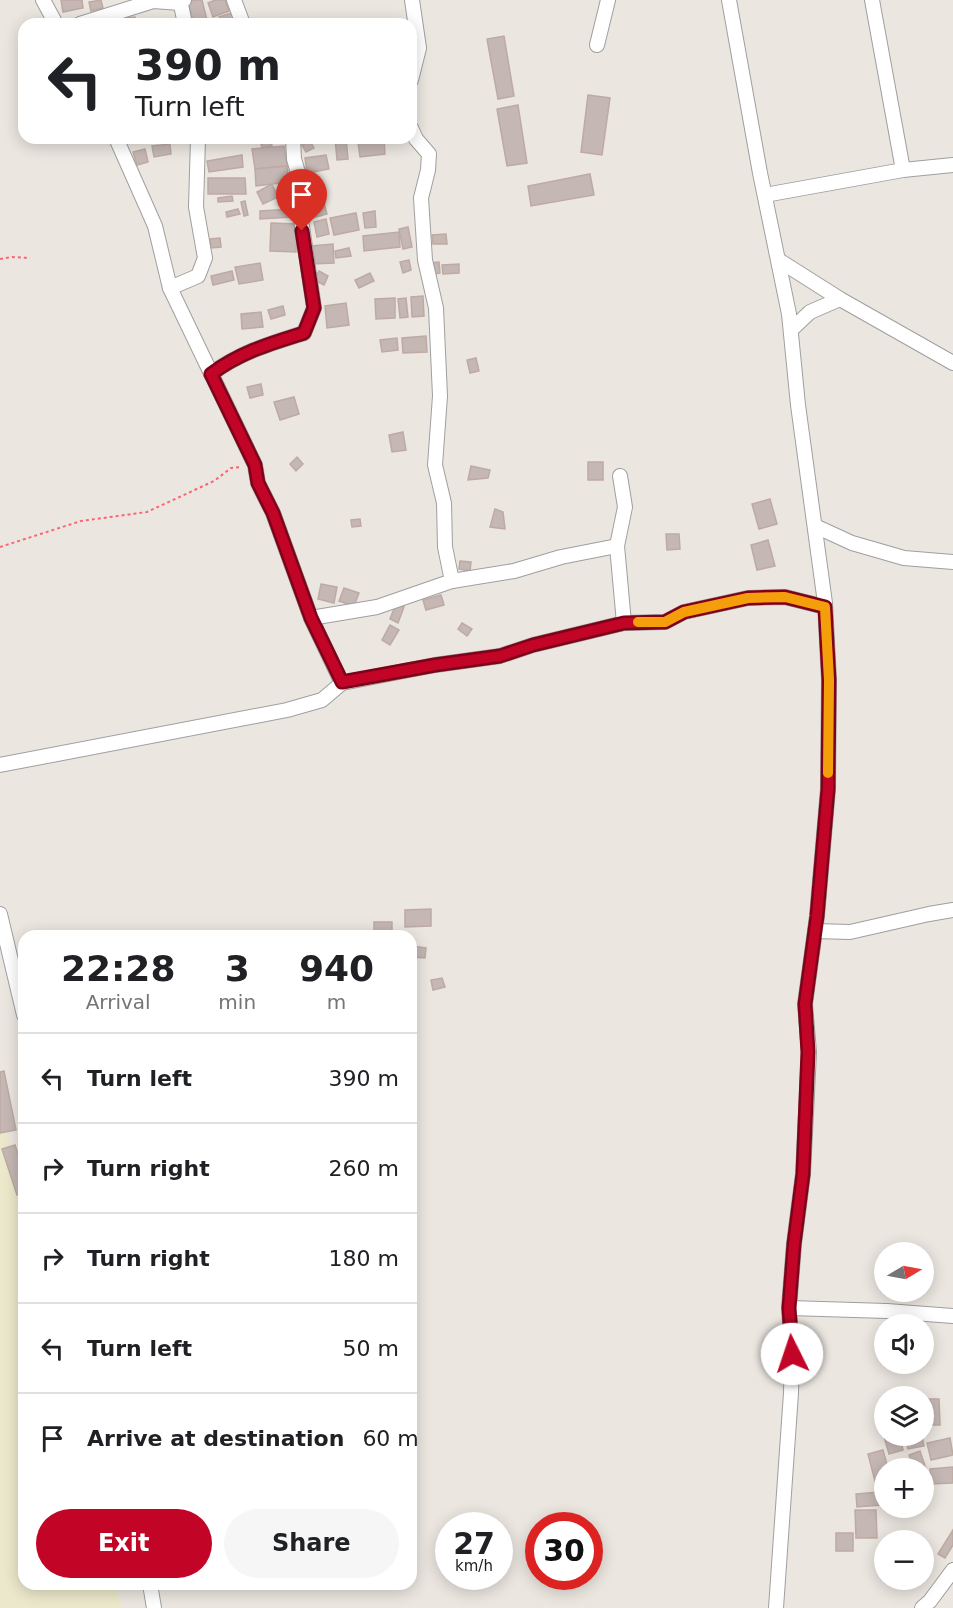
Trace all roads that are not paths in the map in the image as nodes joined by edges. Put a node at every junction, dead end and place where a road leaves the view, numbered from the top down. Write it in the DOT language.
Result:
graph roads {
  1 [pos="43,0"];
  2 [pos="234,0"];
  3 [pos="412,0"];
  4 [pos="608,0"];
  5 [pos="729,0"];
  6 [pos="872,0"];
  7 [pos="181,1"];
  8 [pos="53,18"];
  9 [pos="99,18"];
  10 [pos="183,18"];
  11 [pos="241,18"];
  12 [pos="415,18"];
  13 [pos="417,34"];
  14 [pos="597,45"];
  15 [pos="417,55"];
  16 [pos="417,140"];
  17 [pos="119,144"];
  18 [pos="198,144"];
  19 [pos="293,144"];
  20 [pos="953,165"];
  21 [pos="903,170"];
  22 [pos="765,195"];
  23 [pos="780,261"];
  24 [pos="170,288"];
  25 [pos="840,299"];
  26 [pos="791,330"];
  27 [pos="953,362"];
  28 [pos="211,374"];
  29 [pos="620,476"];
  30 [pos="815,526"];
  31 [pos="617,546"];
  32 [pos="953,562"];
  33 [pos="452,581"];
  34 [pos="825,607"];
  35 [pos="311,618"];
  36 [pos="624,623"];
  37 [pos="342,682"];
  38 [pos="0,765"];
  39 [pos="953,910"];
  40 [pos="0,914"];
  41 [pos="815,931"];
  42 [pos="18,990"];
  43 [pos="789,1308"];
  44 [pos="953,1316"];
  45 [pos="953,1570"];
  46 [pos="151,1590"];
  47 [pos="154,1608"];
  48 [pos="776,1608"];
  49 [pos="922,1608"];
  1 -- 8 [label="street"];
  2 -- 11 [label="street"];
  3 -- 12 [label="street"];
  4 -- 14 [label="street"];
  5 -- 22 [label="street"];
  6 -- 21 [label="street"];
  7 -- 9 [label="street"];
  7 -- 10 [label="street"];
  13 -- 15 [label="street"];
  16 -- 33 [label="street"];
  17 -- 24 [label="street"];
  18 -- 24 [label="street"];
  19 -- 28 [label="street"];
  20 -- 21 [label="street"];
  21 -- 22 [label="street"];
  22 -- 23 [label="street"];
  23 -- 25 [label="street"];
  23 -- 26 [label="street"];
  24 -- 28 [label="street"];
  25 -- 26 [label="street"];
  25 -- 27 [label="street"];
  26 -- 30 [label="street"];
  28 -- 35 [label="street"];
  29 -- 31 [label="street"];
  30 -- 32 [label="street"];
  30 -- 34 [label="street"];
  31 -- 33 [label="street"];
  31 -- 36 [label="street"];
  33 -- 35 [label="street"];
  34 -- 36 [label="street"];
  34 -- 41 [label="street"];
  35 -- 37 [label="street"];
  36 -- 37 [label="street"];
  37 -- 38 [label="street"];
  39 -- 41 [label="street"];
  40 -- 42 [label="street"];
  41 -- 43 [label="street"];
  43 -- 44 [label="street"];
  43 -- 48 [label="street"];
  45 -- 49 [label="street"];
  46 -- 47 [label="street"];
}
